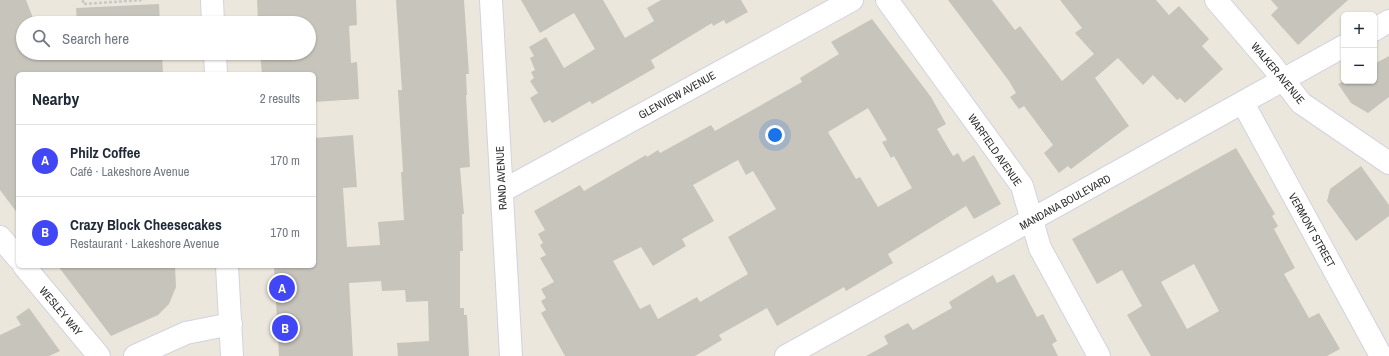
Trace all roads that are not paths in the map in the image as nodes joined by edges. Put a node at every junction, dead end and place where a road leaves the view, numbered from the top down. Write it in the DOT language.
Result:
graph roads {
  1 [pos="212,0"];
  2 [pos="491,0"];
  3 [pos="852,0"];
  4 [pos="887,0"];
  5 [pos="1216,0"];
  6 [pos="213,16"];
  7 [pos="1389,21"];
  8 [pos="1377,28"];
  9 [pos="1341,48"];
  10 [pos="215,60"];
  11 [pos="216,72"];
  12 [pos="1284,80"];
  13 [pos="1243,103"];
  14 [pos="1389,163"];
  15 [pos="502,191"];
  16 [pos="1032,220"];
  17 [pos="0,236"];
  18 [pos="16,256"];
  19 [pos="26,268"];
  20 [pos="227,268"];
  21 [pos="231,324"];
  22 [pos="817,349"];
  23 [pos="99,356"];
  24 [pos="135,356"];
  25 [pos="232,356"];
  26 [pos="511,356"];
  27 [pos="786,356"];
  28 [pos="1099,356"];
  29 [pos="1381,356"];
  1 -- 6 [label="street"];
  2 -- 15 [label="street, RAND AVENUE"];
  3 -- 15 [label="street, GLENVIEW AVENUE"];
  4 -- 16 [label="street, WARFIELD AVENUE"];
  5 -- 12 [label="street, WALKER AVENUE"];
  7 -- 8 [label="street"];
  9 -- 12 [label="street, MANDANA BOULEVARD"];
  10 -- 11 [label="street"];
  12 -- 13 [label="street, MANDANA BOULEVARD"];
  12 -- 14 [label="street, WALKER AVENUE"];
  13 -- 16 [label="street, MANDANA BOULEVARD"];
  13 -- 29 [label="street, VERMONT STREET"];
  15 -- 26 [label="street, RAND AVENUE"];
  16 -- 22 [label="street, MANDANA BOULEVARD"];
  16 -- 28 [label="street, WARFIELD AVENUE"];
  17 -- 18 [label="street"];
  19 -- 23 [label="street, WESLEY WAY"];
  20 -- 21 [label="street"];
  21 -- 24 [label="street"];
  21 -- 25 [label="street"];
  22 -- 27 [label="street, MANDANA BOULEVARD"];
}
